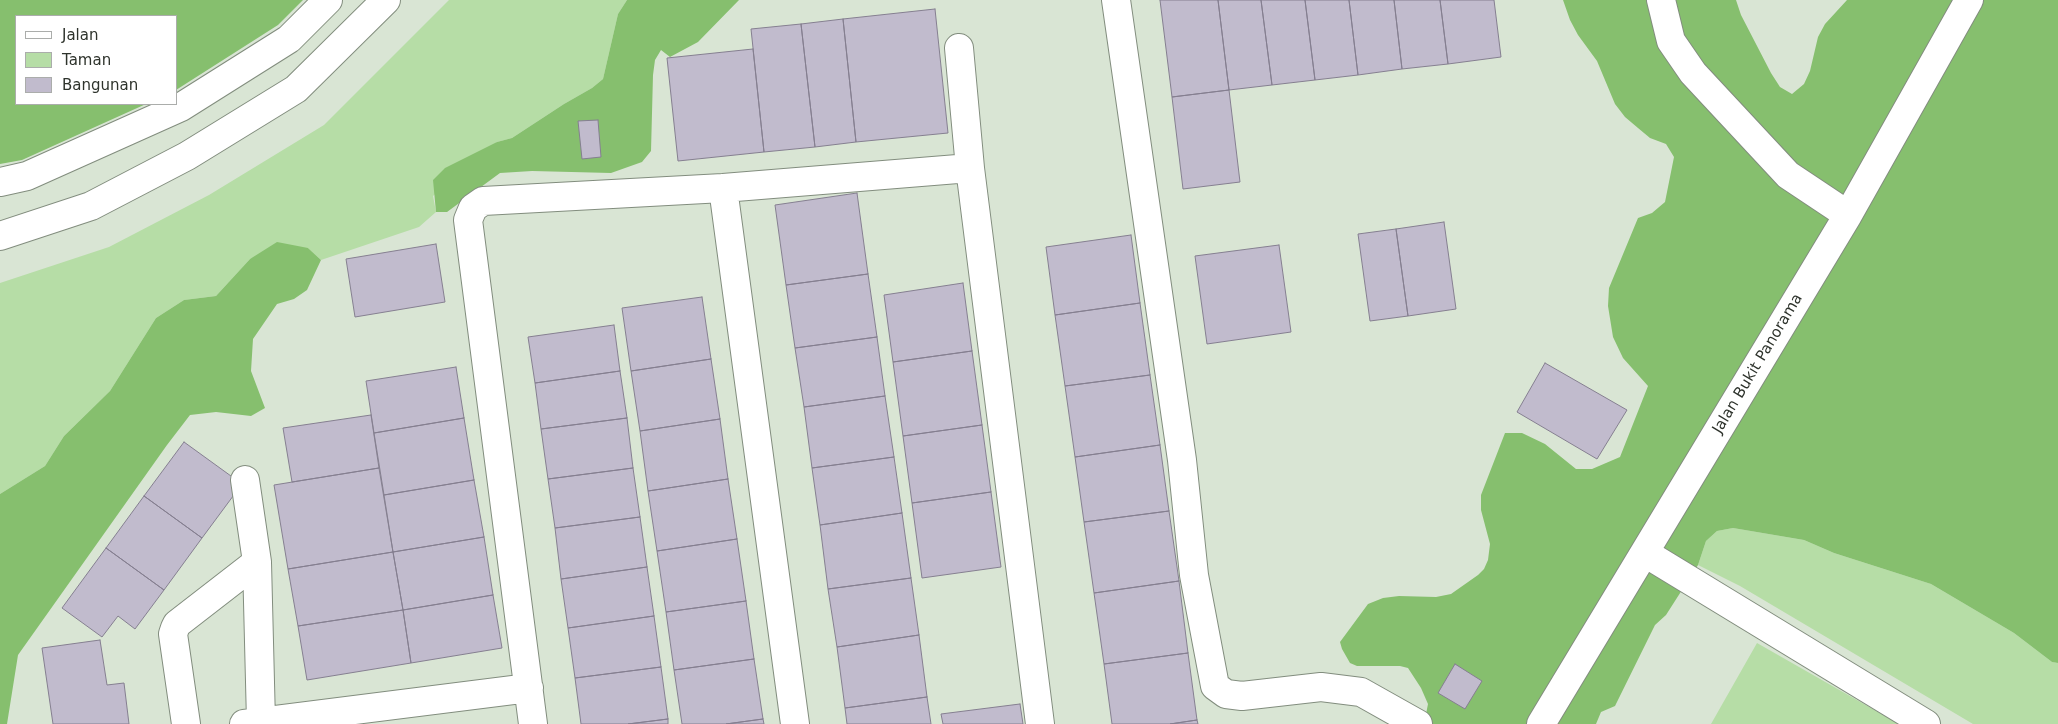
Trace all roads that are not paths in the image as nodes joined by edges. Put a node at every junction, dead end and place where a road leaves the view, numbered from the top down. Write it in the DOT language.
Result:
graph roads {
  1 [pos="328,0"];
  2 [pos="386,0"];
  3 [pos="1116,0"];
  4 [pos="1661,0"];
  5 [pos="1969,0"];
  6 [pos="959,48"];
  7 [pos="970,168"];
  8 [pos="0,182"];
  9 [pos="723,188"];
  10 [pos="1848,215"];
  11 [pos="0,236"];
  12 [pos="245,480"];
  13 [pos="1645,553"];
  14 [pos="257,562"];
  15 [pos="528,688"];
  16 [pos="253,723"];
  17 [pos="186,724"];
  18 [pos="533,724"];
  19 [pos="796,724"];
  20 [pos="1040,724"];
  21 [pos="1418,724"];
  22 [pos="1542,724"];
  23 [pos="1926,724"];
  1 -- 8 [label="main road"];
  2 -- 11 [label="main road"];
  3 -- 21 [label="main road"];
  4 -- 10 [label="main road"];
  5 -- 10 [label="main road, Jalan Bukit Panorama"];
  6 -- 7 [label="main road"];
  7 -- 9 [label="main road"];
  7 -- 20 [label="main road"];
  9 -- 15 [label="main road"];
  9 -- 19 [label="main road"];
  10 -- 13 [label="main road, Jalan Bukit Panorama"];
  12 -- 14 [label="main road"];
  13 -- 22 [label="main road, Jalan Bukit Panorama"];
  13 -- 23 [label="main road"];
  14 -- 16 [label="main road"];
  14 -- 17 [label="main road"];
  15 -- 16 [label="main road"];
  15 -- 18 [label="main road"];
}
